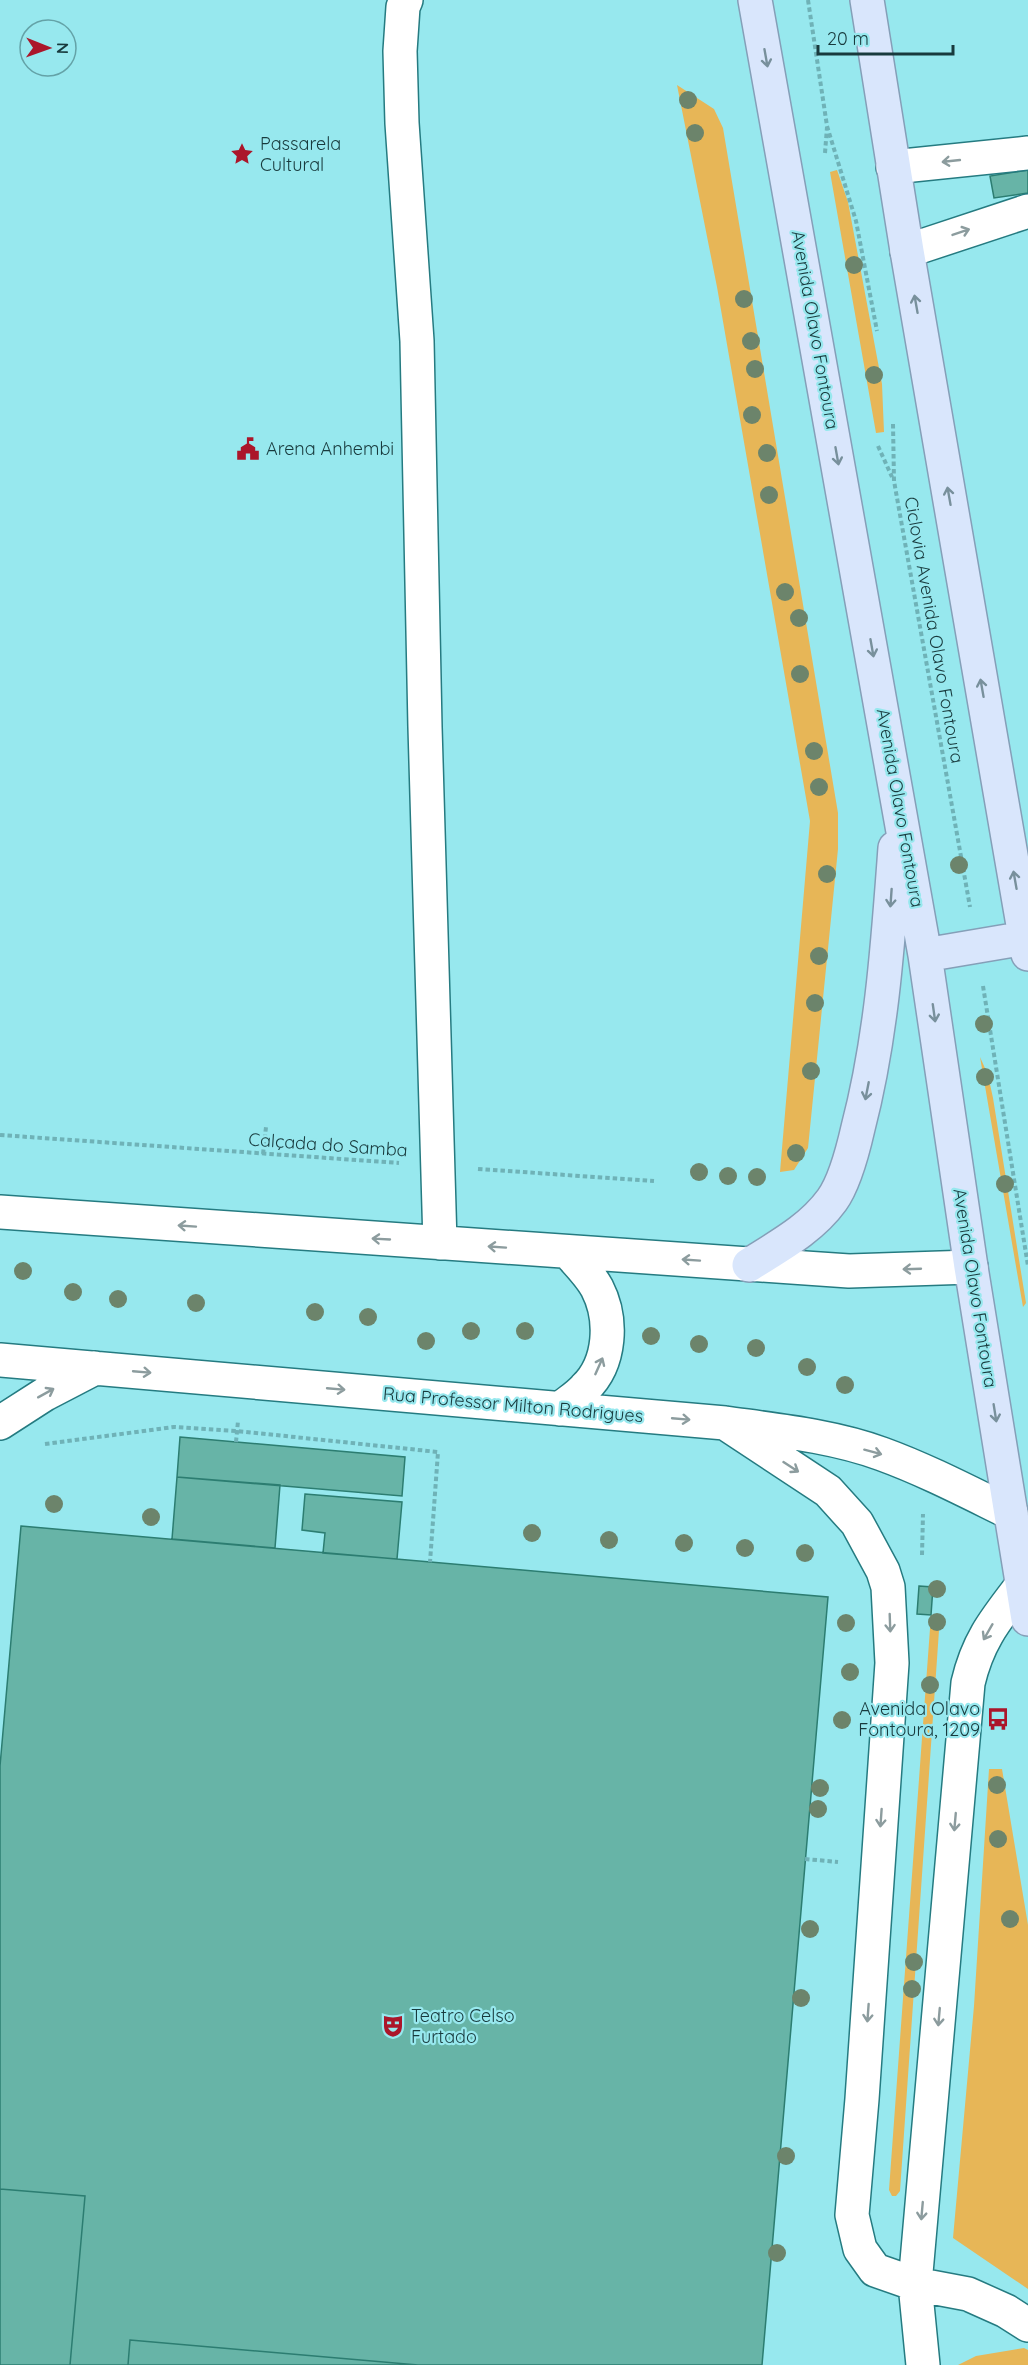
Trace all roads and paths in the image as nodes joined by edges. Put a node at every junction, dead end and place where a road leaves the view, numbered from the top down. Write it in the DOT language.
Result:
graph roads {
  1 [pos="406,0"];
  2 [pos="755,0"];
  3 [pos="808,0"];
  4 [pos="867,0"];
  5 [pos="1028,153"];
  6 [pos="893,167"];
  7 [pos="1028,212"];
  8 [pos="907,250"];
  9 [pos="877,334"];
  10 [pos="891,414"];
  11 [pos="899,798"];
  12 [pos="976,946"];
  13 [pos="1027,946"];
  14 [pos="925,955"];
  15 [pos="266,1127"];
  16 [pos="0,1135"];
  17 [pos="263,1154"];
  18 [pos="438,1166"];
  19 [pos="654,1181"];
  20 [pos="0,1212"];
  21 [pos="440,1243"];
  22 [pos="568,1252"];
  23 [pos="749,1264"];
  24 [pos="1028,1266"];
  25 [pos="971,1267"];
  26 [pos="0,1360"];
  27 [pos="95,1368"];
  28 [pos="560,1409"];
  29 [pos="0,1423"];
  30 [pos="725,1423"];
  31 [pos="237,1431"];
  32 [pos="236,1442"];
  33 [pos="38,1445"];
  34 [pos="924,1471"];
  35 [pos="1011,1513"];
  36 [pos="430,1562"];
  37 [pos="921,1563"];
  38 [pos="1022,1585"];
  39 [pos="1028,1619"];
  40 [pos="805,1859"];
  41 [pos="829,1861"];
  42 [pos="915,2284"];
  43 [pos="1028,2325"];
  44 [pos="923,2365"];
  1 -- 18 [label="street"];
  2 -- 11 [label="main road, Avenida Olavo Fontoura, one-way"];
  3 -- 9 [label="path"];
  4 -- 6 [label="main road"];
  5 -- 6 [label="street, one-way"];
  6 -- 8 [label="main road"];
  8 -- 7 [label="street, one-way"];
  13 -- 8 [label="main road, one-way"];
  10 -- 12 [label="path, Ciclovia Avenida Olavo Fontoura"];
  11 -- 14 [label="main road, Avenida Olavo Fontoura"];
  11 -- 23 [label="main road, one-way"];
  12 -- 13 [label="main road"];
  12 -- 14 [label="main road"];
  12 -- 24 [label="path, Ciclovia Avenida Olavo Fontoura"];
  14 -- 25 [label="main road, Avenida Olavo Fontoura, one-way"];
  15 -- 17 [label="path"];
  16 -- 17 [label="path, Calçada do Samba"];
  17 -- 18 [label="path, Calçada do Samba"];
  18 -- 19 [label="path, Calçada do Samba"];
  18 -- 21 [label="street"];
  21 -- 20 [label="street, one-way"];
  22 -- 21 [label="street, one-way"];
  23 -- 22 [label="street, one-way"];
  28 -- 22 [label="street, one-way"];
  25 -- 23 [label="street, one-way"];
  25 -- 35 [label="main road, Avenida Olavo Fontoura, one-way"];
  26 -- 27 [label="street, Rua Professor Milton Rodrigues"];
  27 -- 28 [label="street, Rua Professor Milton Rodrigues, one-way"];
  29 -- 27 [label="street, one-way"];
  28 -- 30 [label="street, Rua Professor Milton Rodrigues, one-way"];
  30 -- 34 [label="street, Rua Professor Milton Rodrigues, one-way"];
  30 -- 42 [label="street, one-way"];
  31 -- 32 [label="path"];
  31 -- 33 [label="path"];
  31 -- 36 [label="path"];
  34 -- 35 [label="street, Rua Professor Milton Rodrigues"];
  34 -- 37 [label="path"];
  35 -- 38 [label="main road, Avenida Olavo Fontoura"];
  38 -- 39 [label="main road, Avenida Olavo Fontoura"];
  38 -- 42 [label="street, one-way"];
  40 -- 41 [label="path"];
  42 -- 43 [label="street"];
  42 -- 44 [label="street"];
}
